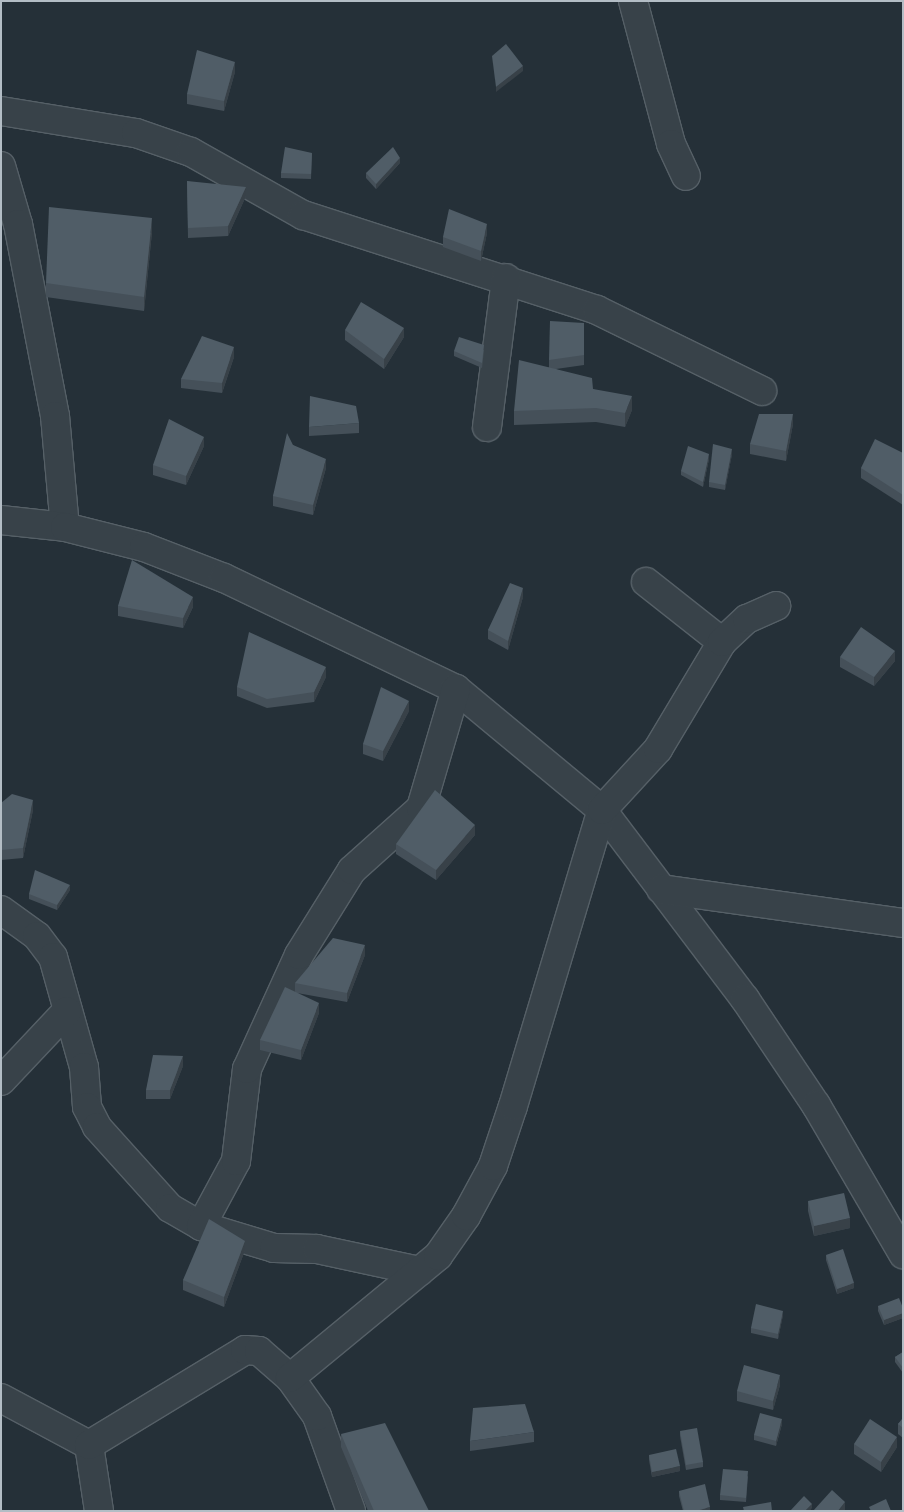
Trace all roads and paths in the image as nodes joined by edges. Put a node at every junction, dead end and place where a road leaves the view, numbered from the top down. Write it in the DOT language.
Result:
graph roads {
  1 [pos="632,1"];
  2 [pos="1,111"];
  3 [pos="1,166"];
  4 [pos="686,176"];
  5 [pos="506,278"];
  6 [pos="762,391"];
  7 [pos="487,426"];
  8 [pos="1,520"];
  9 [pos="65,526"];
  10 [pos="646,582"];
  11 [pos="776,606"];
  12 [pos="722,642"];
  13 [pos="456,689"];
  14 [pos="602,810"];
  15 [pos="660,888"];
  16 [pos="1,910"];
  17 [pos="903,923"];
  18 [pos="67,1011"];
  19 [pos="1,1081"];
  20 [pos="200,1226"];
  21 [pos="903,1254"];
  22 [pos="420,1271"];
  23 [pos="290,1378"];
  24 [pos="1,1398"];
  25 [pos="89,1445"];
  26 [pos="99,1511"];
  27 [pos="351,1511"];
  1 -- 4 [label="street"];
  2 -- 5 [label="street"];
  3 -- 9 [label="street"];
  5 -- 6 [label="street"];
  5 -- 7 [label="street"];
  8 -- 9 [label="street"];
  9 -- 13 [label="street"];
  10 -- 12 [label="street"];
  11 -- 12 [label="street"];
  12 -- 14 [label="street"];
  13 -- 14 [label="street"];
  13 -- 20 [label="street"];
  14 -- 15 [label="street"];
  14 -- 22 [label="street"];
  15 -- 17 [label="street"];
  15 -- 21 [label="street"];
  16 -- 18 [label="street"];
  18 -- 19 [label="street"];
  18 -- 20 [label="street"];
  20 -- 22 [label="street"];
  22 -- 23 [label="street"];
  23 -- 25 [label="street"];
  23 -- 27 [label="street"];
  24 -- 25 [label="street"];
  25 -- 26 [label="street"];
}
